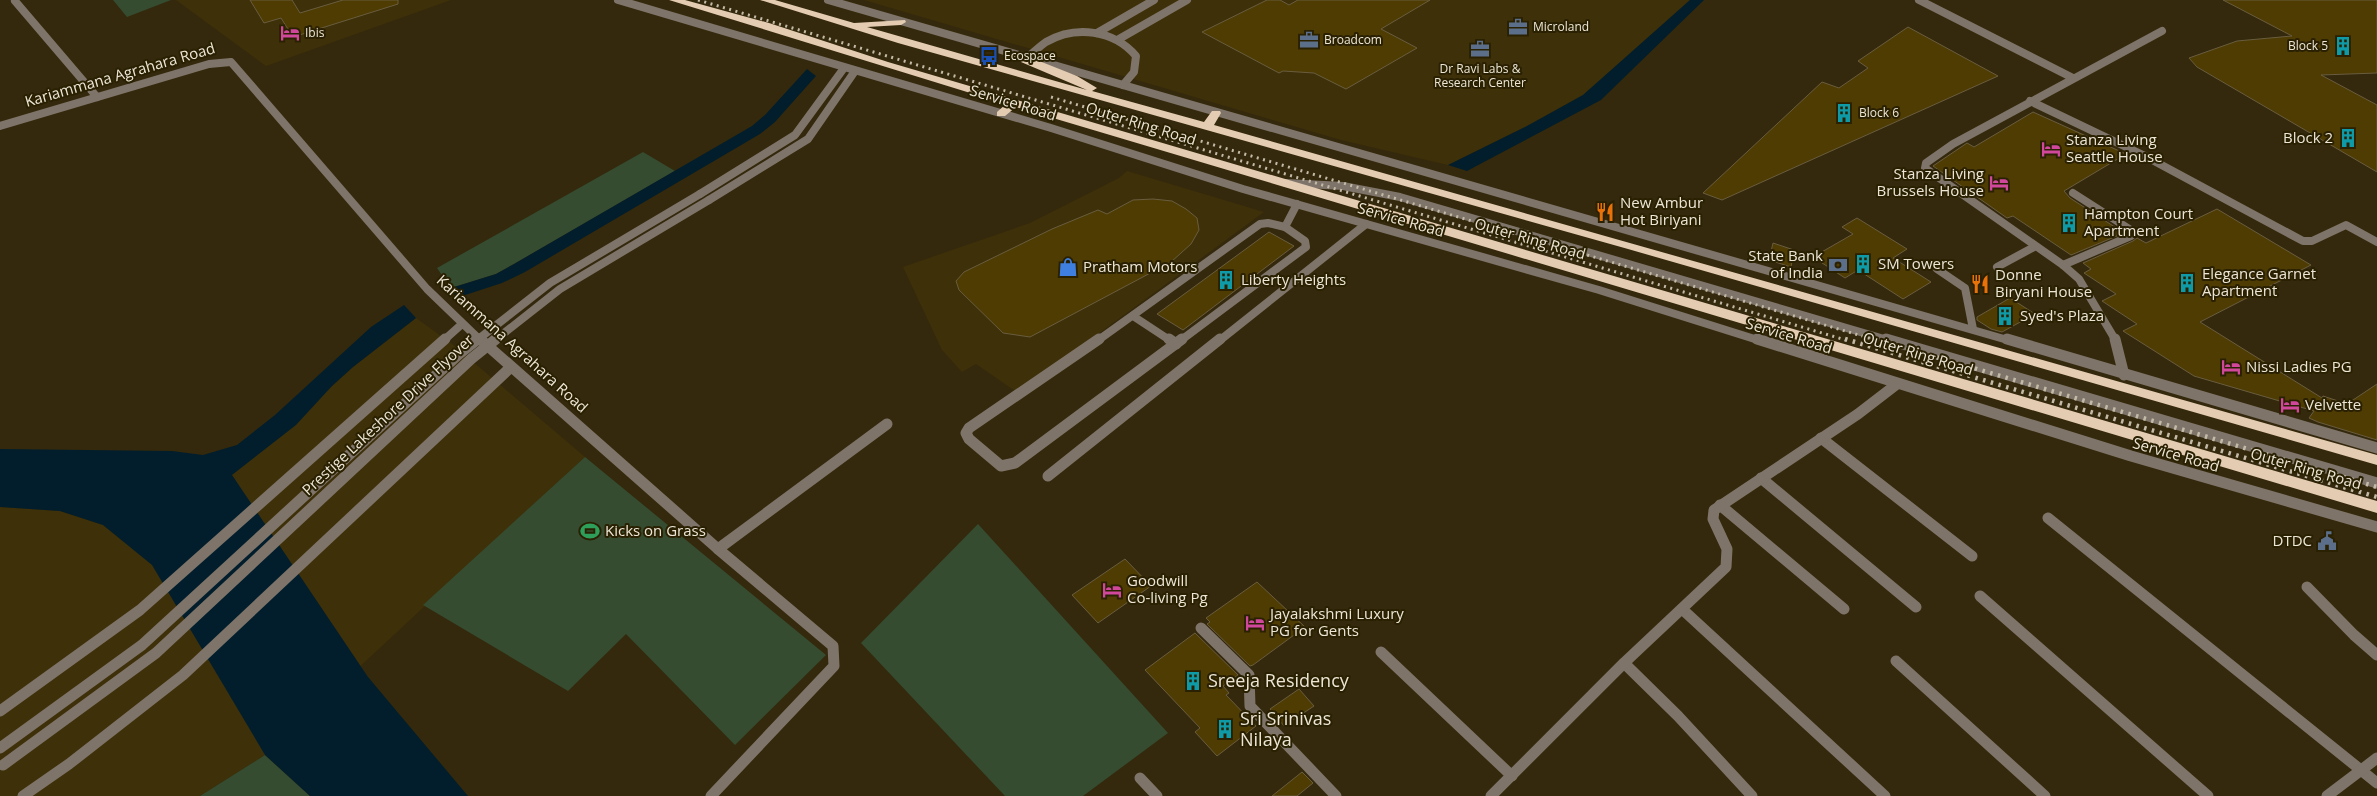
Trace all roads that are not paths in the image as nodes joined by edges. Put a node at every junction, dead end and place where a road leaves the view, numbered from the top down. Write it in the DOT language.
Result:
graph roads {
  1 [pos="618,0"];
  2 [pos="674,0"];
  3 [pos="709,0"];
  4 [pos="766,0"];
  5 [pos="828,0"];
  6 [pos="1154,0"];
  7 [pos="1187,0"];
  8 [pos="1919,0"];
  9 [pos="15,1"];
  10 [pos="901,22"];
  11 [pos="848,25"];
  12 [pos="2162,31"];
  13 [pos="1097,33"];
  14 [pos="804,37"];
  15 [pos="1119,39"];
  16 [pos="1015,54"];
  17 [pos="1028,57"];
  18 [pos="844,68"];
  19 [pos="855,71"];
  20 [pos="2073,78"];
  21 [pos="1122,85"];
  22 [pos="98,97"];
  23 [pos="1108,99"];
  24 [pos="2030,101"];
  25 [pos="1014,103"];
  26 [pos="1216,113"];
  27 [pos="1001,114"];
  28 [pos="0,126"];
  29 [pos="1207,127"];
  30 [pos="1285,183"];
  31 [pos="2073,193"];
  32 [pos="704,197"];
  33 [pos="1297,204"];
  34 [pos="1366,224"];
  35 [pos="1285,227"];
  36 [pos="2377,242"];
  37 [pos="2034,247"];
  38 [pos="2063,265"];
  39 [pos="1997,267"];
  40 [pos="1937,269"];
  41 [pos="1626,284"];
  42 [pos="1133,316"];
  43 [pos="462,324"];
  44 [pos="1973,328"];
  45 [pos="1176,344"];
  46 [pos="511,367"];
  47 [pos="2124,375"];
  48 [pos="1897,384"];
  49 [pos="887,424"];
  50 [pos="1821,438"];
  51 [pos="2377,448"];
  52 [pos="2377,460"];
  53 [pos="1048,476"];
  54 [pos="1761,478"];
  55 [pos="2377,484"];
  56 [pos="1720,505"];
  57 [pos="2377,507"];
  58 [pos="2048,518"];
  59 [pos="2376,527"];
  60 [pos="718,549"];
  61 [pos="1972,556"];
  62 [pos="2307,586"];
  63 [pos="1980,596"];
  64 [pos="1916,607"];
  65 [pos="1682,609"];
  66 [pos="1844,609"];
  67 [pos="1201,628"];
  68 [pos="1381,652"];
  69 [pos="2377,655"];
  70 [pos="1896,661"];
  71 [pos="1624,663"];
  72 [pos="0,711"];
  73 [pos="0,748"];
  74 [pos="2377,758"];
  75 [pos="2,766"];
  76 [pos="2360,770"];
  77 [pos="1512,776"];
  78 [pos="1140,778"];
  79 [pos="2377,783"];
  80 [pos="24,796"];
  81 [pos="711,796"];
  82 [pos="1156,796"];
  83 [pos="1336,796"];
  84 [pos="1491,796"];
  85 [pos="1752,796"];
  86 [pos="1885,796"];
  87 [pos="2045,796"];
  88 [pos="2208,796"];
  89 [pos="2327,796"];
  1 -- 18 [label="street, Service Road"];
  2 -- 14 [label="highway, Outer Ring Road"];
  3 -- 14 [label="highway"];
  4 -- 11 [label="highway, Outer Ring Road"];
  5 -- 10 [label="street"];
  6 -- 13 [label="street"];
  7 -- 15 [label="street"];
  8 -- 20 [label="street"];
  9 -- 22 [label="street"];
  10 -- 11 [label="highway"];
  10 -- 16 [label="street"];
  11 -- 23 [label="highway, Outer Ring Road"];
  12 -- 20 [label="street"];
  13 -- 15 [label="street"];
  13 -- 17 [label="street"];
  14 -- 25 [label="highway, Outer Ring Road"];
  15 -- 21 [label="street"];
  16 -- 17 [label="street"];
  16 -- 23 [label="highway"];
  17 -- 21 [label="street"];
  18 -- 19 [label="street, Service Road"];
  18 -- 32 [label="street, Prestige Lakeshore Drive Flyover"];
  19 -- 27 [label="street, Service Road"];
  19 -- 32 [label="street, Prestige Lakeshore Drive Flyover"];
  20 -- 24 [label="street"];
  21 -- 26 [label="street"];
  22 -- 28 [label="street, Kariammana Agrahara Road"];
  22 -- 43 [label="street, Kariammana Agrahara Road"];
  23 -- 29 [label="highway, Outer Ring Road"];
  24 -- 36 [label="street"];
  24 -- 37 [label="street"];
  25 -- 27 [label="highway"];
  25 -- 30 [label="highway, Outer Ring Road"];
  26 -- 29 [label="highway"];
  26 -- 44 [label="street"];
  27 -- 33 [label="street, Service Road"];
  29 -- 52 [label="highway, Outer Ring Road"];
  30 -- 41 [label="highway, Outer Ring Road"];
  30 -- 55 [label="street"];
  31 -- 38 [label="street"];
  32 -- 73 [label="street, Prestige Lakeshore Drive Flyover, bridge"];
  32 -- 75 [label="street, Prestige Lakeshore Drive Flyover, bridge"];
  33 -- 34 [label="street, Service Road"];
  33 -- 35 [label="street"];
  34 -- 48 [label="street, Service Road"];
  34 -- 53 [label="street"];
  35 -- 42 [label="street"];
  35 -- 45 [label="street"];
  37 -- 38 [label="street"];
  37 -- 39 [label="street"];
  38 -- 47 [label="street"];
  40 -- 44 [label="street"];
  41 -- 57 [label="highway, Outer Ring Road"];
  42 -- 45 [label="street"];
  42 -- 45 [label="street"];
  43 -- 46 [label="street, Kariammana Agrahara Road"];
  43 -- 72 [label="street"];
  44 -- 47 [label="street"];
  46 -- 60 [label="street, Kariammana Agrahara Road"];
  46 -- 80 [label="street"];
  47 -- 51 [label="street"];
  48 -- 50 [label="street"];
  48 -- 59 [label="street, Service Road"];
  49 -- 60 [label="street"];
  50 -- 54 [label="street"];
  50 -- 61 [label="street"];
  54 -- 56 [label="street"];
  54 -- 64 [label="street"];
  56 -- 65 [label="street"];
  56 -- 66 [label="street"];
  58 -- 76 [label="street"];
  60 -- 81 [label="street, Kariammana Agrahara Road"];
  62 -- 69 [label="street"];
  63 -- 88 [label="street"];
  65 -- 71 [label="street"];
  65 -- 86 [label="street"];
  67 -- 83 [label="street"];
  68 -- 77 [label="street"];
  70 -- 87 [label="street"];
  71 -- 77 [label="street"];
  71 -- 85 [label="street"];
  74 -- 76 [label="street"];
  76 -- 79 [label="street"];
  76 -- 89 [label="street"];
  77 -- 84 [label="street"];
  78 -- 82 [label="street"];
}
